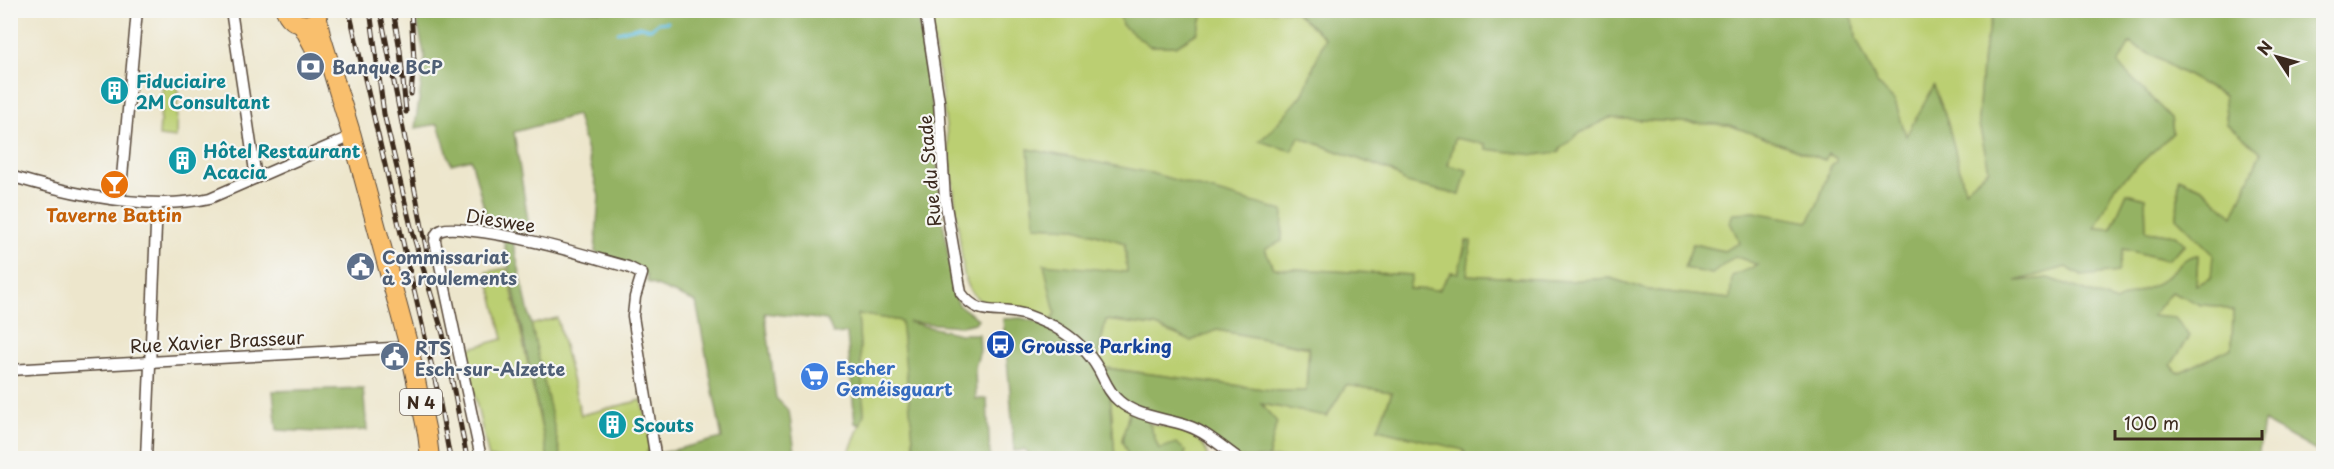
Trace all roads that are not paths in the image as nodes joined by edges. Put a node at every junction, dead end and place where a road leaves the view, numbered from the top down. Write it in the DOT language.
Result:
graph roads {
  1 [pos="137,10"];
  2 [pos="231,10"];
  3 [pos="925,10"];
  4 [pos="282,11"];
  5 [pos="315,18"];
  6 [pos="352,136"];
  7 [pos="10,176"];
  8 [pos="256,178"];
  9 [pos="120,199"];
  10 [pos="157,204"];
  11 [pos="409,347"];
  12 [pos="150,362"];
  13 [pos="10,370"];
  14 [pos="146,459"];
  15 [pos="430,459"];
  16 [pos="481,459"];
  17 [pos="658,459"];
  18 [pos="1238,459"];
  1 -- 9 [label="street"];
  2 -- 8 [label="street"];
  3 -- 18 [label="street, Rue du Stade"];
  4 -- 5 [label="main road"];
  5 -- 6 [label="main road, N 4"];
  6 -- 8 [label="street"];
  6 -- 11 [label="main road, N 4"];
  7 -- 9 [label="street"];
  8 -- 10 [label="street"];
  9 -- 10 [label="street"];
  10 -- 12 [label="street"];
  11 -- 12 [label="street, Rue Xavier Brasseur"];
  11 -- 15 [label="main road, N 4"];
  12 -- 13 [label="street, Rue Xavier Brasseur"];
  12 -- 14 [label="street"];
  16 -- 17 [label="street, Dieswee"];
}
